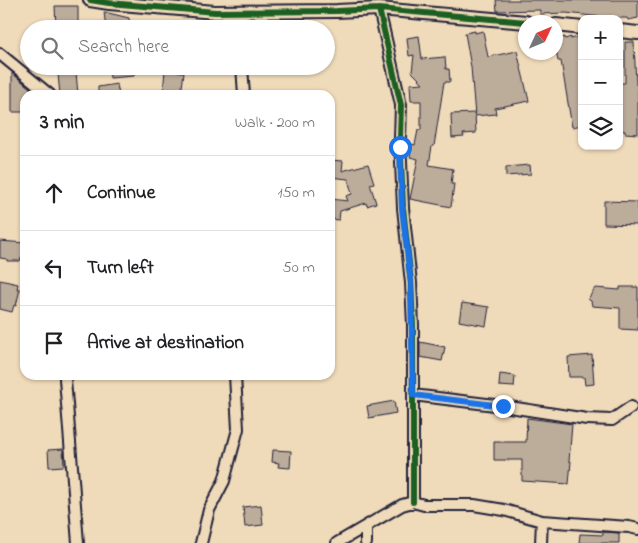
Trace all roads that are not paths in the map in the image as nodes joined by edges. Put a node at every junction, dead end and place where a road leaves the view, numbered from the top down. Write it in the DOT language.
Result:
graph roads {
  1 [pos="90,0"];
  2 [pos="337,6"];
  3 [pos="379,9"];
  4 [pos="240,12"];
  5 [pos="240,20"];
  6 [pos="518,21"];
  7 [pos="563,26"];
  8 [pos="578,28"];
  9 [pos="623,31"];
  10 [pos="638,33"];
  11 [pos="0,54"];
  12 [pos="20,70"];
  13 [pos="26,75"];
  14 [pos="243,75"];
  15 [pos="44,90"];
  16 [pos="244,90"];
  17 [pos="65,380"];
  18 [pos="235,380"];
  19 [pos="413,395"];
  20 [pos="631,407"];
  21 [pos="413,502"];
  22 [pos="542,521"];
  23 [pos="366,526"];
  24 [pos="638,530"];
  25 [pos="78,543"];
  26 [pos="201,543"];
  27 [pos="338,543"];
  28 [pos="366,543"];
  29 [pos="541,543"];
  1 -- 4 [label="street"];
  2 -- 3 [label="street"];
  2 -- 4 [label="street"];
  3 -- 6 [label="street"];
  3 -- 19 [label="street"];
  4 -- 5 [label="street"];
  7 -- 8 [label="street"];
  9 -- 10 [label="street"];
  11 -- 12 [label="street"];
  13 -- 15 [label="street"];
  14 -- 16 [label="street"];
  17 -- 25 [label="street"];
  18 -- 26 [label="street"];
  19 -- 20 [label="street"];
  19 -- 21 [label="street"];
  21 -- 22 [label="street"];
  21 -- 23 [label="street"];
  22 -- 24 [label="street"];
  22 -- 29 [label="street"];
  23 -- 27 [label="street"];
  23 -- 28 [label="street"];
}
